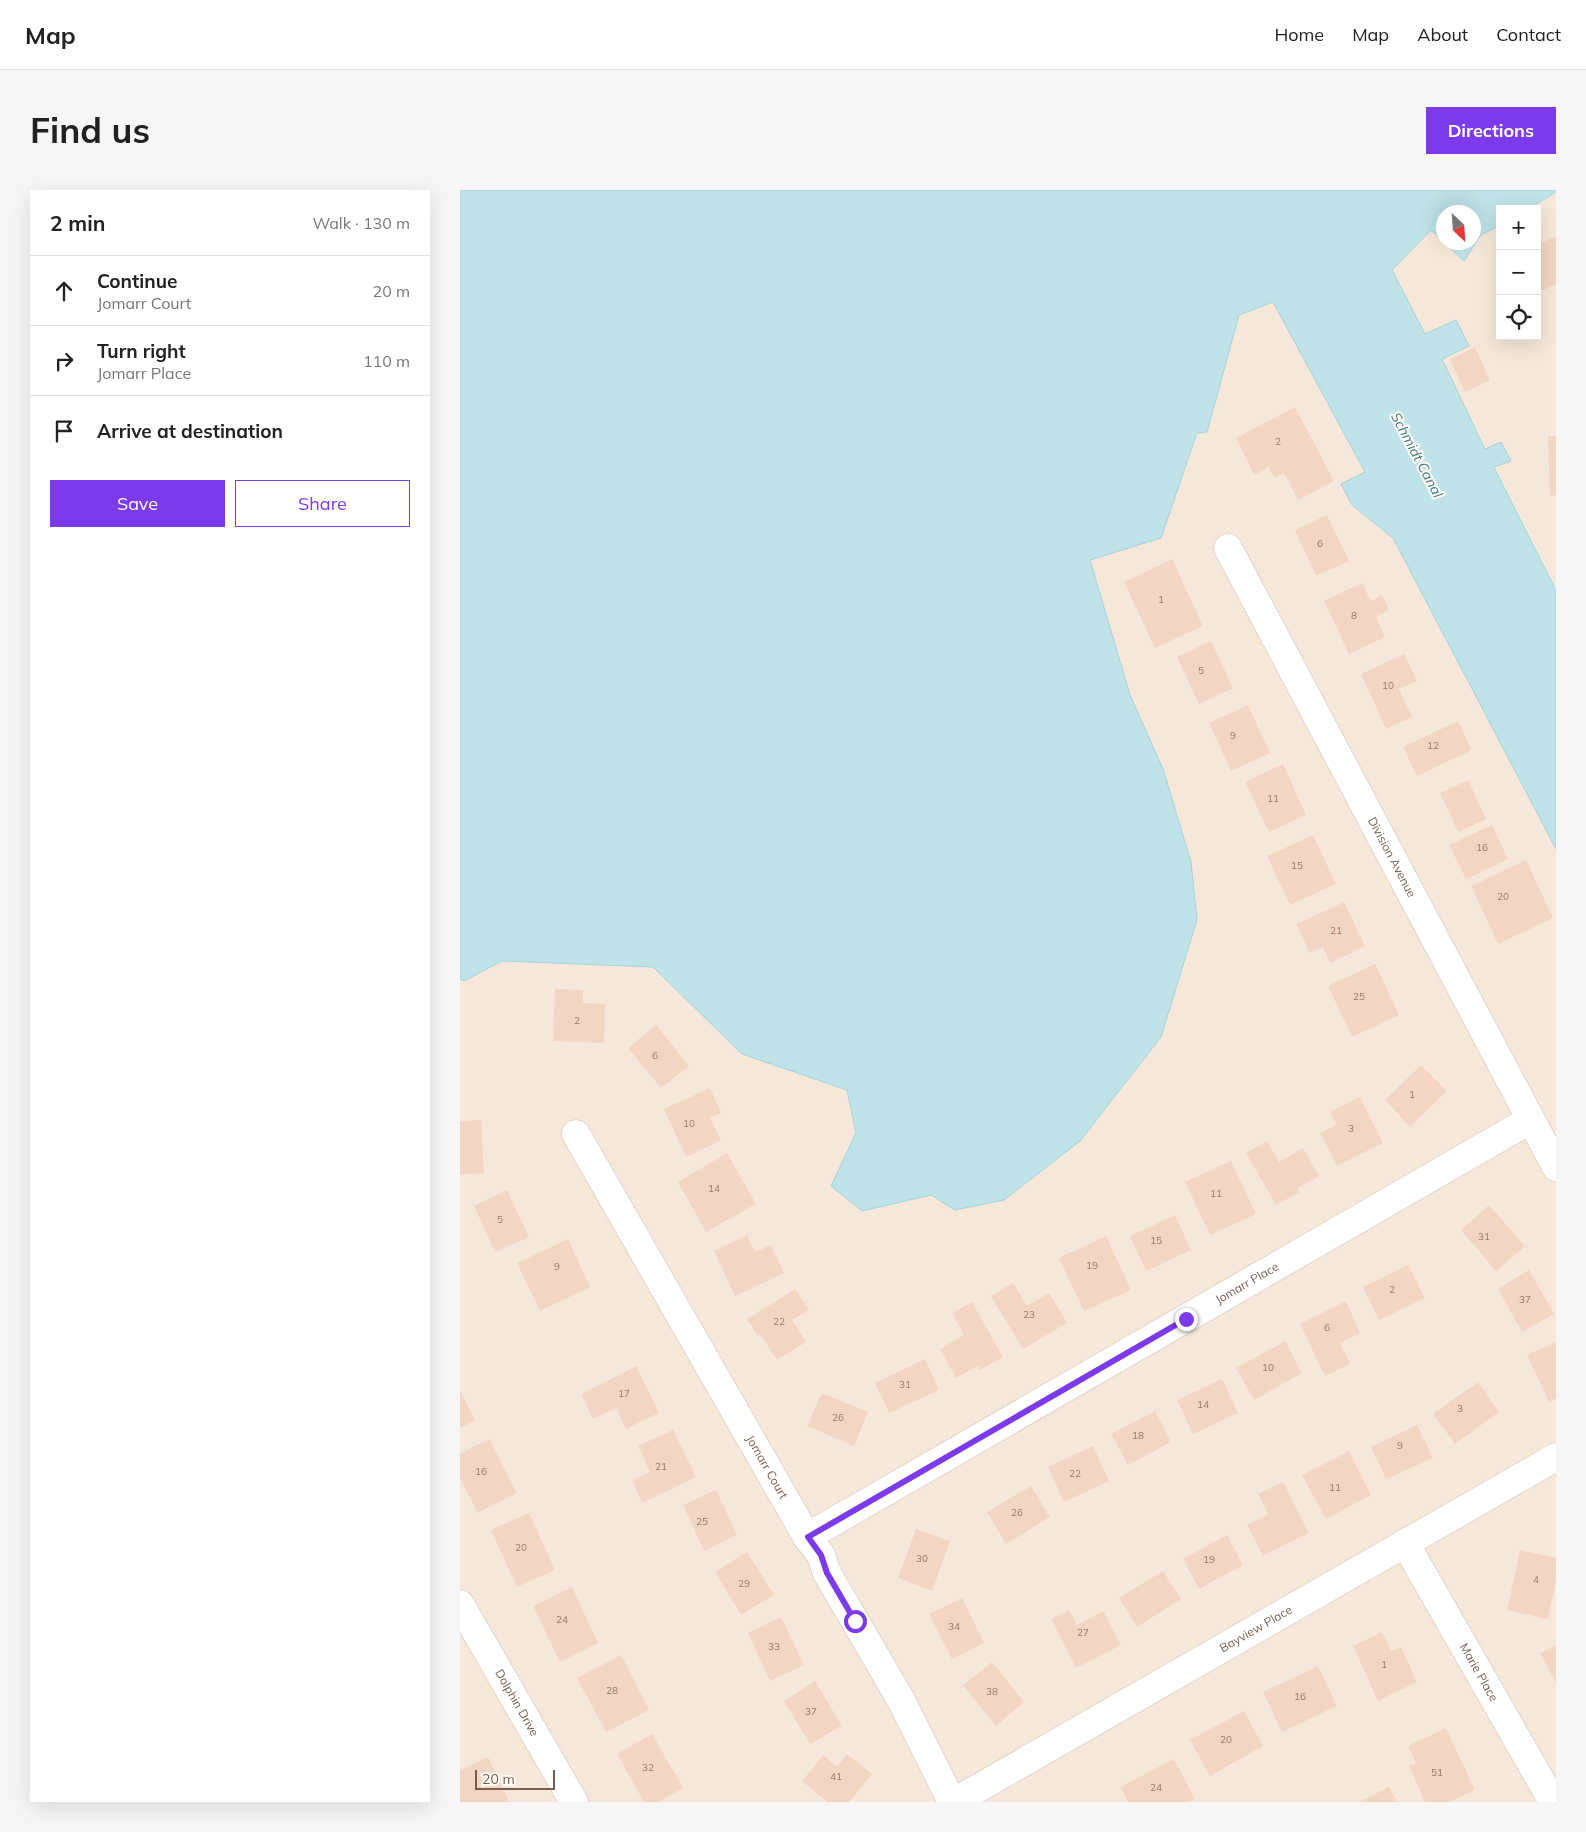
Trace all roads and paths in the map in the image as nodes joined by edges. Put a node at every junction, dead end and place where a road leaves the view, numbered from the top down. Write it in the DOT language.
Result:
graph roads {
  1 [pos="1228,548"];
  2 [pos="1530,1120"];
  3 [pos="576,1134"];
  4 [pos="1556,1167"];
  5 [pos="1556,1457"];
  6 [pos="808,1537"];
  7 [pos="1405,1543"];
  8 [pos="460,1604"];
  9 [pos="574,1802"];
  10 [pos="953,1802"];
  11 [pos="1553,1802"];
  1 -- 2 [label="street, Division Avenue"];
  2 -- 4 [label="street, Division Avenue"];
  2 -- 6 [label="street, Jomarr Place"];
  3 -- 6 [label="street, Jomarr Court"];
  5 -- 7 [label="street, Bayview Place"];
  6 -- 10 [label="street, Jomarr Court"];
  7 -- 10 [label="street, Bayview Place"];
  7 -- 11 [label="street, Marie Place"];
  8 -- 9 [label="street, Dolphin Drive"];
}
